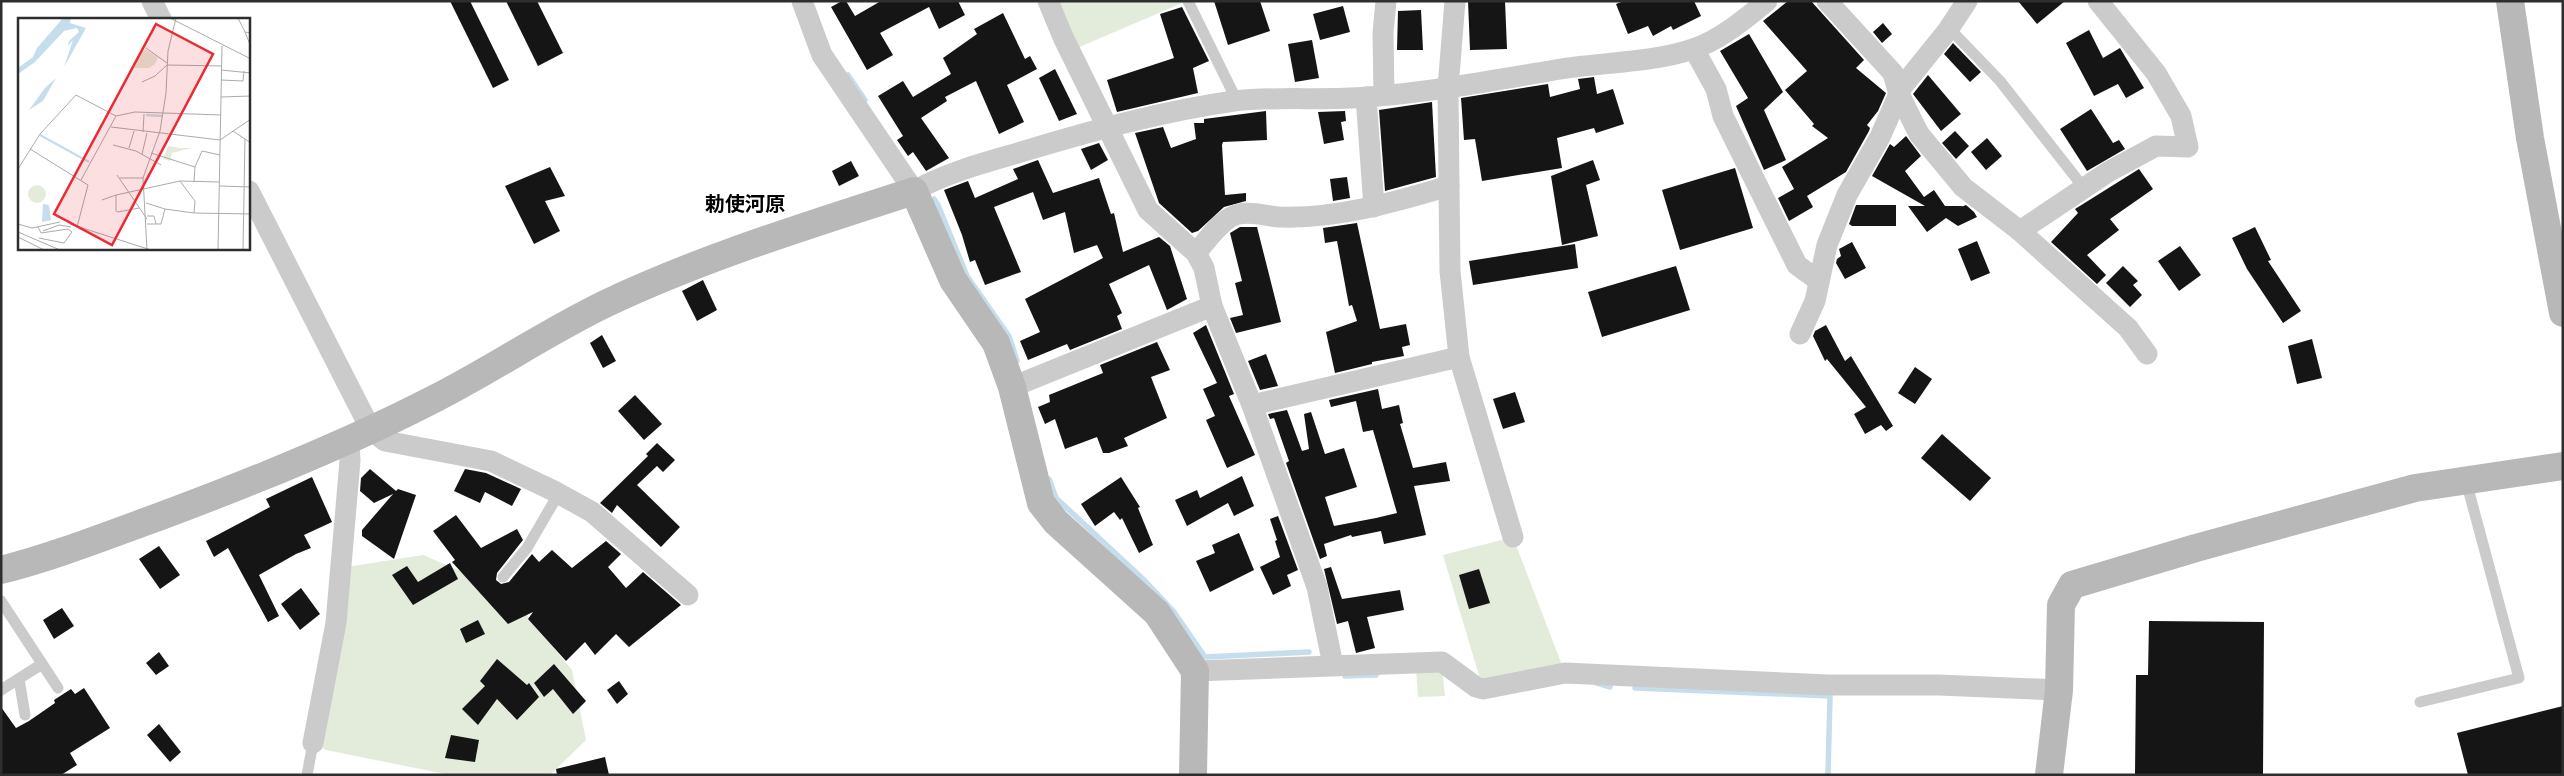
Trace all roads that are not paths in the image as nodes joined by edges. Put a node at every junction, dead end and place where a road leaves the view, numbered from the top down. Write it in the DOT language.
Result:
graph roads {
  1 [pos="152,1"];
  2 [pos="802,1"];
  3 [pos="1048,1"];
  4 [pos="1188,1"];
  5 [pos="1386,1"];
  6 [pos="1455,1"];
  7 [pos="1767,1"];
  8 [pos="1827,1"];
  9 [pos="1967,1"];
  10 [pos="2098,1"];
  11 [pos="2510,1"];
  12 [pos="160,18"];
  13 [pos="1949,28"];
  14 [pos="1694,49"];
  15 [pos="1448,88"];
  16 [pos="1899,94"];
  17 [pos="1375,96"];
  18 [pos="1237,101"];
  19 [pos="1107,126"];
  20 [pos="1449,186"];
  21 [pos="2084,188"];
  22 [pos="914,191"];
  23 [pos="250,192"];
  24 [pos="1374,207"];
  25 [pos="2020,231"];
  26 [pos="1196,253"];
  27 [pos="1820,281"];
  28 [pos="1212,306"];
  29 [pos="2563,313"];
  30 [pos="1800,334"];
  31 [pos="2147,354"];
  32 [pos="1459,357"];
  33 [pos="1012,387"];
  34 [pos="1252,405"];
  35 [pos="360,435"];
  36 [pos="2563,466"];
  37 [pos="2465,479"];
  38 [pos="559,493"];
  39 [pos="1513,537"];
  40 [pos="1,570"];
  41 [pos="503,577"];
  42 [pos="688,595"];
  43 [pos="1,602"];
  44 [pos="42,664"];
  45 [pos="1333,665"];
  46 [pos="1196,671"];
  47 [pos="19,679"];
  48 [pos="58,688"];
  49 [pos="1,690"];
  50 [pos="2058,690"];
  51 [pos="2420,702"];
  52 [pos="25,715"];
  53 [pos="313,743"];
  54 [pos="307,775"];
  55 [pos="1193,775"];
  56 [pos="2050,775"];
  1 -- 12 [label="street"];
  2 -- 22 [label="street"];
  3 -- 19 [label="street"];
  4 -- 18 [label="lane"];
  5 -- 17 [label="street"];
  6 -- 15 [label="street"];
  7 -- 14 [label="street"];
  8 -- 16 [label="street"];
  9 -- 13 [label="street"];
  10 -- 21 [label="street"];
  11 -- 29 [label="street"];
  13 -- 16 [label="street"];
  13 -- 21 [label="lane"];
  14 -- 15 [label="street"];
  14 -- 27 [label="street"];
  15 -- 17 [label="street"];
  15 -- 20 [label="street"];
  16 -- 25 [label="street"];
  16 -- 27 [label="street"];
  17 -- 18 [label="street"];
  17 -- 24 [label="street"];
  18 -- 19 [label="street"];
  19 -- 22 [label="street"];
  19 -- 26 [label="street"];
  20 -- 24 [label="street"];
  20 -- 32 [label="street"];
  21 -- 25 [label="street"];
  22 -- 33 [label="street"];
  22 -- 35 [label="street"];
  23 -- 35 [label="street"];
  24 -- 26 [label="street"];
  25 -- 31 [label="street"];
  26 -- 28 [label="street"];
  27 -- 30 [label="street"];
  28 -- 33 [label="street"];
  28 -- 34 [label="street"];
  32 -- 34 [label="street"];
  32 -- 39 [label="street"];
  33 -- 46 [label="street"];
  34 -- 45 [label="street"];
  35 -- 38 [label="street"];
  35 -- 40 [label="street"];
  35 -- 53 [label="street"];
  36 -- 37 [label="street"];
  37 -- 50 [label="street"];
  37 -- 51 [label="lane"];
  38 -- 41 [label="lane"];
  38 -- 42 [label="street"];
  43 -- 44 [label="lane"];
  44 -- 47 [label="lane"];
  44 -- 48 [label="lane"];
  45 -- 46 [label="street"];
  45 -- 50 [label="street"];
  46 -- 55 [label="street"];
  47 -- 49 [label="lane"];
  47 -- 52 [label="lane"];
  50 -- 56 [label="street"];
  53 -- 54 [label="lane"];
}
